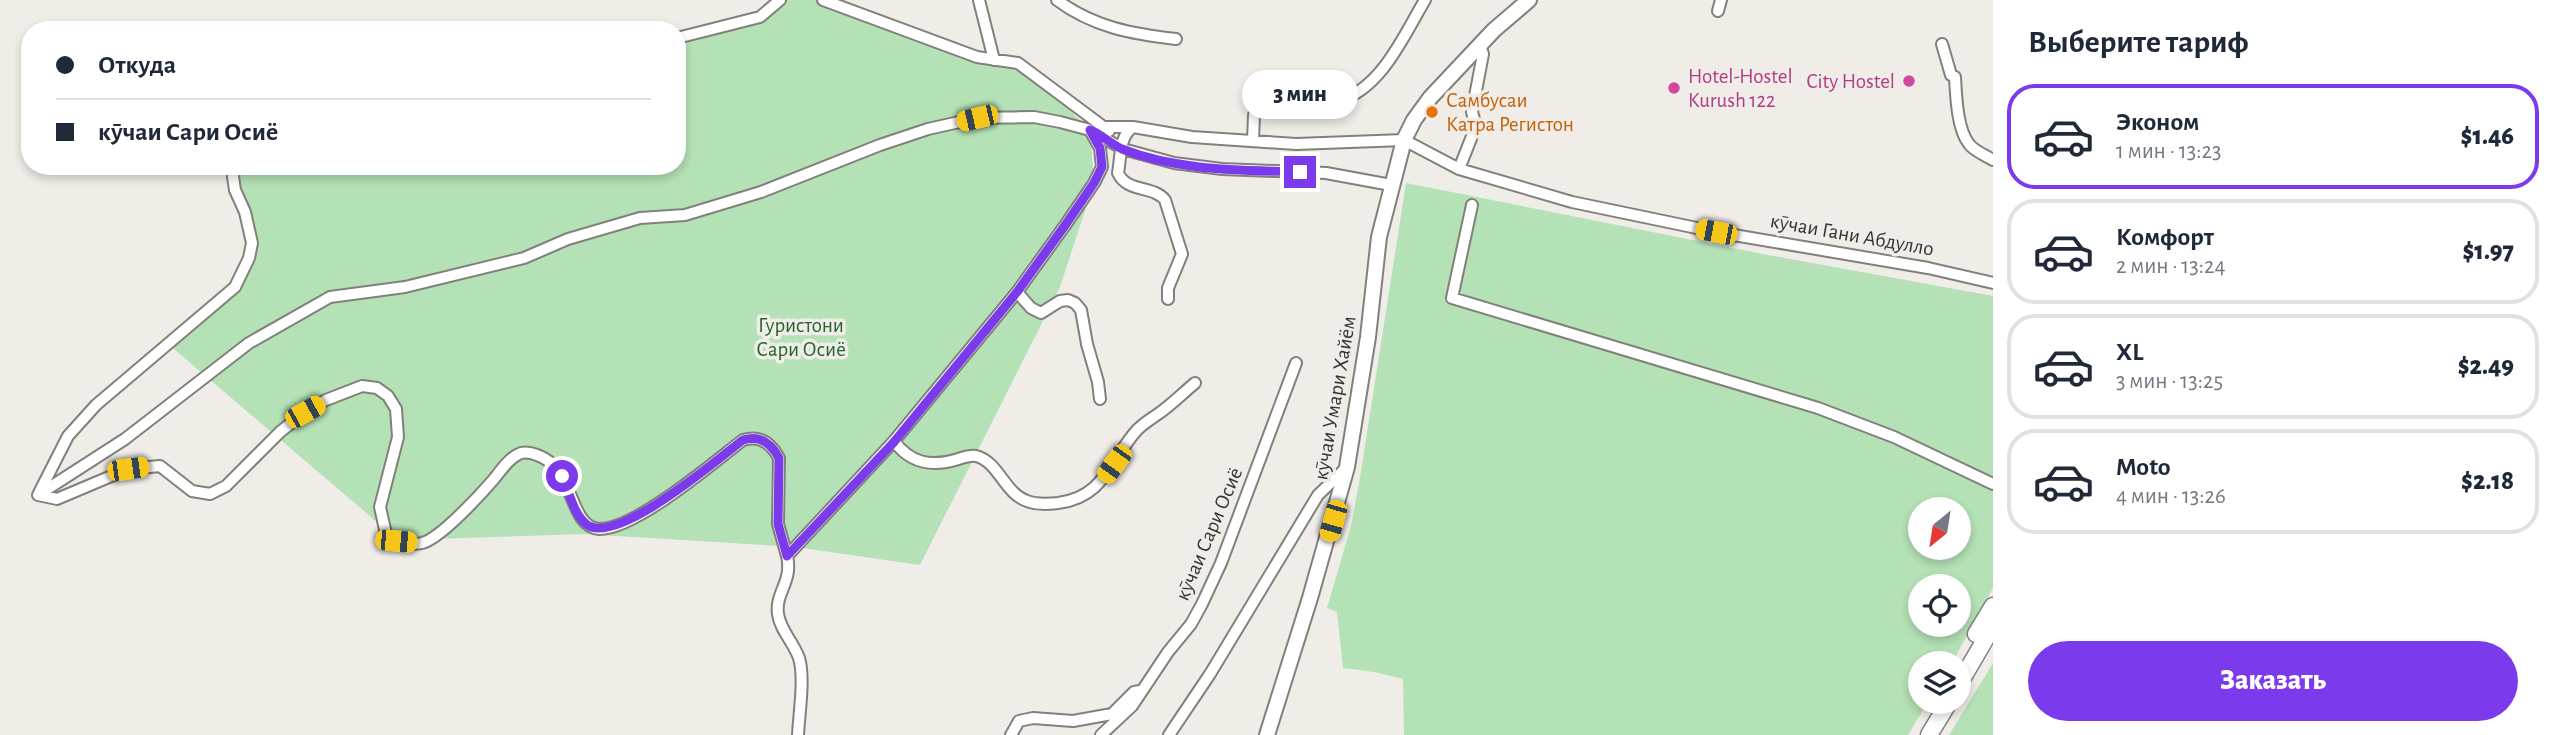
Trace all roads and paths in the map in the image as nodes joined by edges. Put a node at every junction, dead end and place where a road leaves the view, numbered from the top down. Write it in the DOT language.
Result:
graph roads {
  1 [pos="780,0"];
  2 [pos="823,0"];
  3 [pos="979,0"];
  4 [pos="1057,0"];
  5 [pos="1425,0"];
  6 [pos="1529,0"];
  7 [pos="686,36"];
  8 [pos="1176,39"];
  9 [pos="1942,44"];
  10 [pos="1480,45"];
  11 [pos="994,60"];
  12 [pos="1104,127"];
  13 [pos="1133,127"];
  14 [pos="1090,130"];
  15 [pos="1404,140"];
  16 [pos="1253,141"];
  17 [pos="1122,146"];
  18 [pos="1993,160"];
  19 [pos="1459,169"];
  20 [pos="233,175"];
  21 [pos="1391,185"];
  22 [pos="1472,205"];
  23 [pos="1993,284"];
  24 [pos="1017,292"];
  25 [pos="1168,299"];
  26 [pos="1296,363"];
  27 [pos="1195,383"];
  28 [pos="1100,399"];
  29 [pos="894,442"];
  30 [pos="1347,467"];
  31 [pos="1993,484"];
  32 [pos="38,495"];
  33 [pos="787,556"];
  34 [pos="1993,606"];
  35 [pos="1993,626"];
  36 [pos="1966,651"];
  37 [pos="1971,663"];
  38 [pos="1143,690"];
  39 [pos="1930,714"];
  40 [pos="1942,714"];
  41 [pos="798,735"];
  42 [pos="1011,735"];
  43 [pos="1101,735"];
  44 [pos="1169,735"];
  45 [pos="1267,735"];
  46 [pos="1917,735"];
  47 [pos="1929,735"];
  1 -- 7 [label="street"];
  2 -- 11 [label="street"];
  3 -- 11 [label="street"];
  4 -- 8 [label="street"];
  5 -- 16 [label="street"];
  6 -- 10 [label="main road, кӯчаи Умари Хайём"];
  9 -- 18 [label="street"];
  10 -- 15 [label="main road, кӯчаи Умари Хайём"];
  10 -- 19 [label="street"];
  11 -- 12 [label="street"];
  12 -- 13 [label="street"];
  12 -- 17 [label="street"];
  13 -- 16 [label="street"];
  13 -- 17 [label="street"];
  14 -- 17 [label="street"];
  14 -- 24 [label="street"];
  14 -- 32 [label="street"];
  15 -- 16 [label="street"];
  15 -- 19 [label="street, кӯчаи Гани Абдулло"];
  15 -- 21 [label="main road, кӯчаи Умари Хайём"];
  17 -- 21 [label="street"];
  17 -- 25 [label="street"];
  19 -- 23 [label="street, кӯчаи Гани Абдулло"];
  20 -- 32 [label="street"];
  21 -- 30 [label="main road, кӯчаи Умари Хайём"];
  22 -- 31 [label="street"];
  24 -- 28 [label="street"];
  24 -- 29 [label="street"];
  26 -- 38 [label="street, кӯчаи Сари Осиё"];
  27 -- 29 [label="street"];
  29 -- 33 [label="street"];
  30 -- 44 [label="street"];
  30 -- 45 [label="main road, кӯчаи Умари Хайём"];
  32 -- 33 [label="street"];
  33 -- 41 [label="street"];
  34 -- 36 [label="highway"];
  35 -- 37 [label="highway"];
  38 -- 42 [label="street"];
  38 -- 43 [label="street, кӯчаи Сари Осиё"];
  39 -- 46 [label="highway"];
  40 -- 47 [label="highway"];
}
